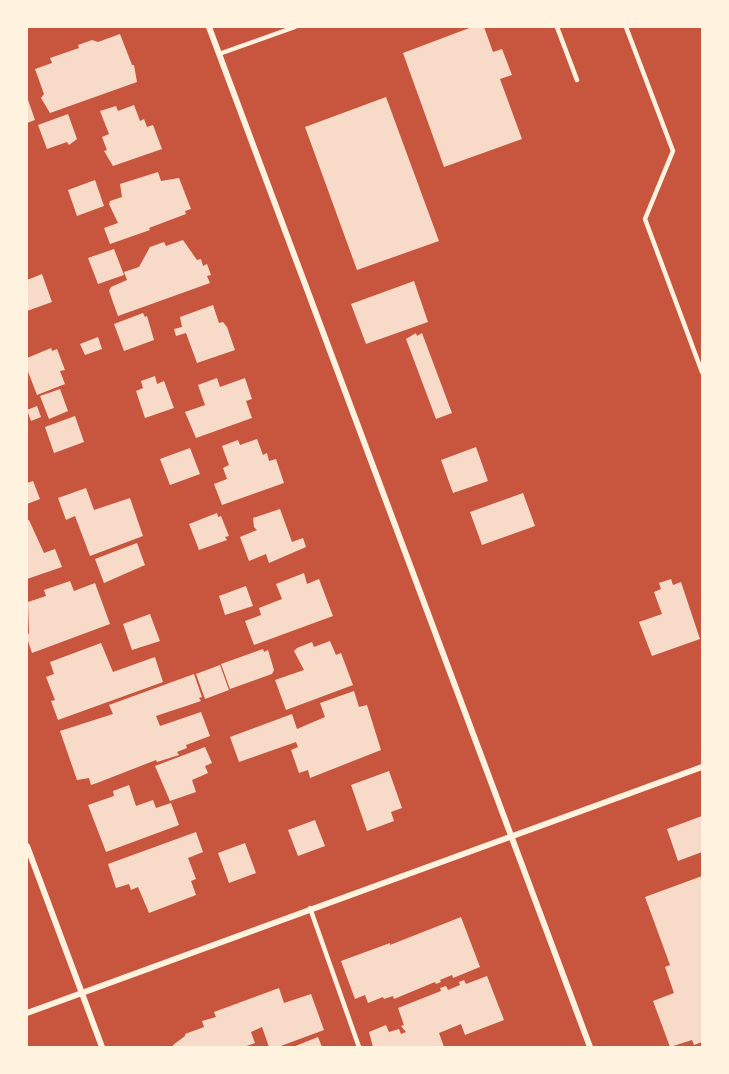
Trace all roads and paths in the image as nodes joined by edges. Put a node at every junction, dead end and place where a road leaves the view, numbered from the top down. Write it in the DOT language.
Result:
graph roads {
  1 [pos="209,27"];
  2 [pos="295,27"];
  3 [pos="556,27"];
  4 [pos="626,27"];
  5 [pos="219,54"];
  6 [pos="577,80"];
  7 [pos="702,372"];
  8 [pos="702,766"];
  9 [pos="512,837"];
  10 [pos="27,846"];
  11 [pos="310,909"];
  12 [pos="83,993"];
  13 [pos="27,1013"];
  14 [pos="102,1047"];
  15 [pos="359,1047"];
  16 [pos="590,1047"];
  1 -- 5 [label="street"];
  2 -- 5 [label="lane"];
  3 -- 6 [label="lane"];
  4 -- 7 [label="lane"];
  5 -- 9 [label="street"];
  8 -- 9 [label="street"];
  9 -- 11 [label="street"];
  9 -- 16 [label="street"];
  10 -- 12 [label="street"];
  11 -- 12 [label="street"];
  11 -- 15 [label="lane"];
  12 -- 13 [label="street"];
  12 -- 14 [label="street"];
}
